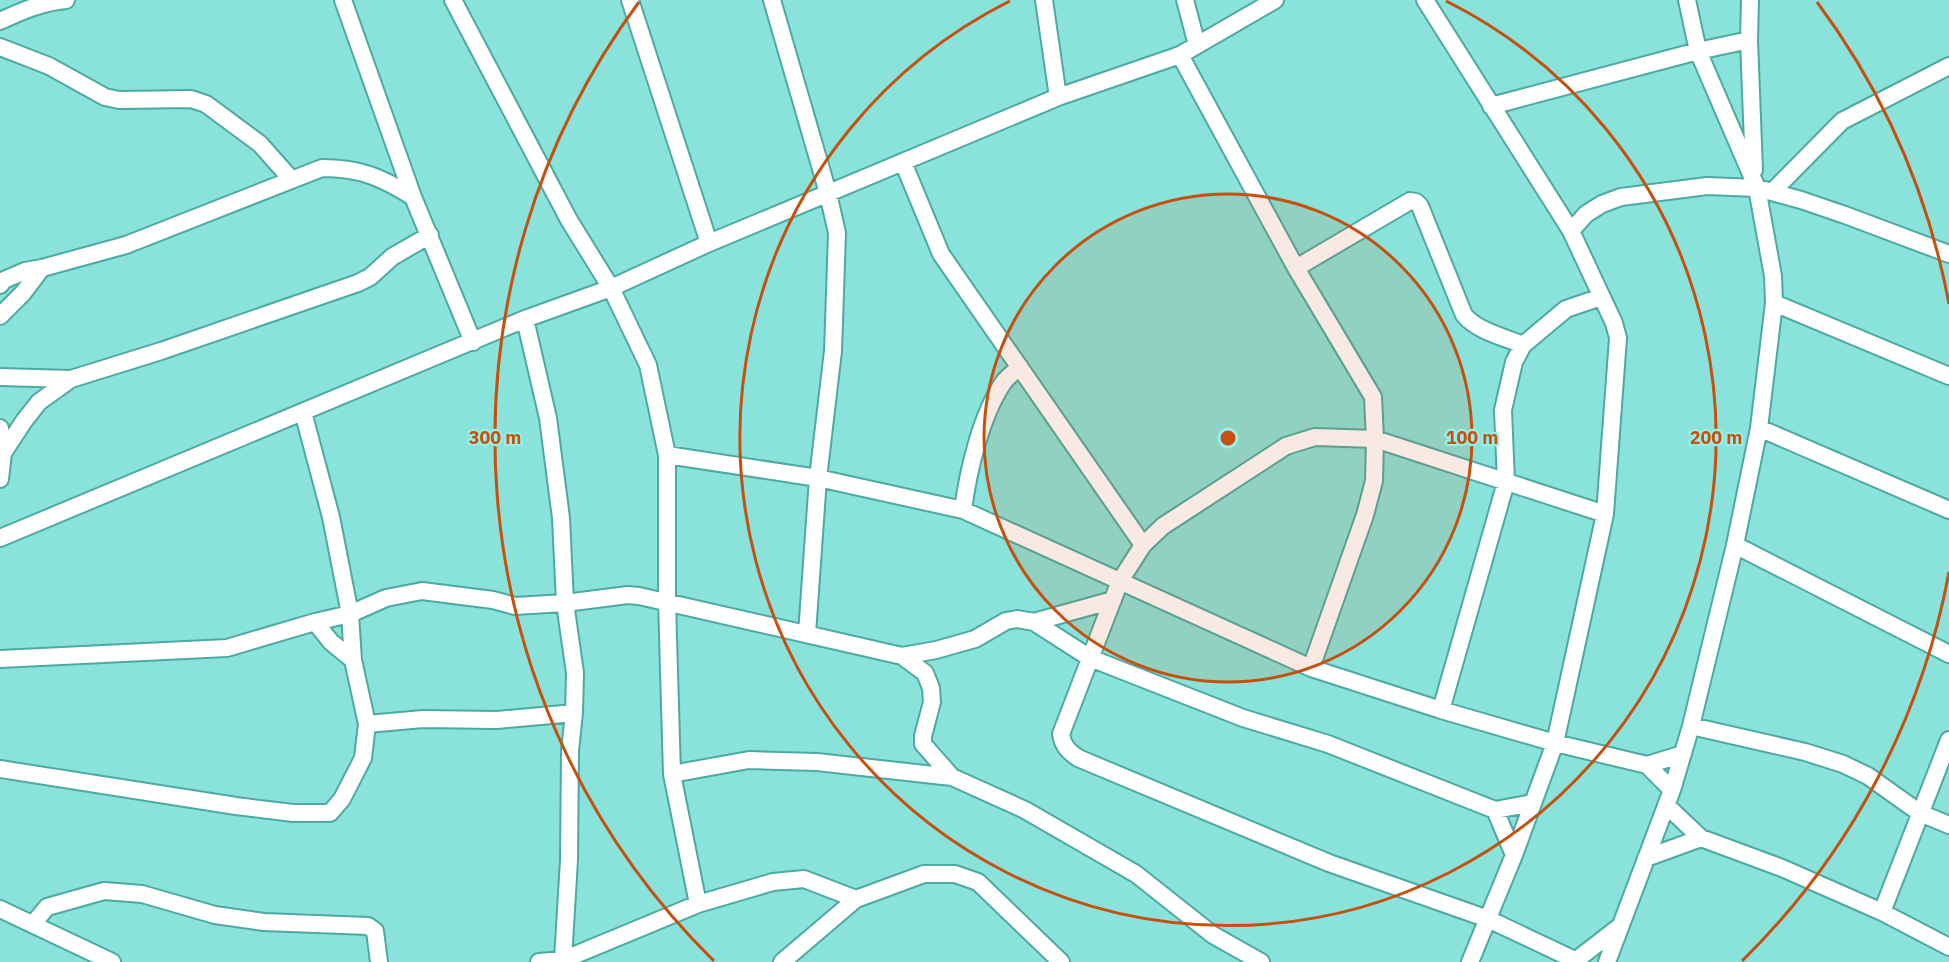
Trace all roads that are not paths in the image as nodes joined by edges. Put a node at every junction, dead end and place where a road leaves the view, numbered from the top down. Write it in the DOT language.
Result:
graph roads {
  1 [pos="66,0"];
  2 [pos="343,0"];
  3 [pos="453,0"];
  4 [pos="630,0"];
  5 [pos="772,0"];
  6 [pos="1044,0"];
  7 [pos="1185,0"];
  8 [pos="1275,0"];
  9 [pos="1425,0"];
  10 [pos="1687,0"];
  11 [pos="1750,0"];
  12 [pos="1254,7"];
  13 [pos="0,21"];
  14 [pos="1749,39"];
  15 [pos="1197,45"];
  16 [pos="0,47"];
  17 [pos="1698,51"];
  18 [pos="1180,55"];
  19 [pos="1949,66"];
  20 [pos="1058,97"];
  21 [pos="1491,106"];
  22 [pos="903,162"];
  23 [pos="291,179"];
  24 [pos="1761,187"];
  25 [pos="828,194"];
  26 [pos="413,197"];
  27 [pos="1571,231"];
  28 [pos="430,235"];
  29 [pos="709,243"];
  30 [pos="1949,254"];
  31 [pos="42,268"];
  32 [pos="1296,268"];
  33 [pos="0,285"];
  34 [pos="611,288"];
  35 [pos="1601,297"];
  36 [pos="1774,303"];
  37 [pos="0,316"];
  38 [pos="525,320"];
  39 [pos="472,342"];
  40 [pos="1523,345"];
  41 [pos="1020,367"];
  42 [pos="1949,376"];
  43 [pos="0,377"];
  44 [pos="71,379"];
  45 [pos="303,412"];
  46 [pos="0,428"];
  47 [pos="1759,428"];
  48 [pos="1375,439"];
  49 [pos="3,453"];
  50 [pos="667,455"];
  51 [pos="818,477"];
  52 [pos="0,479"];
  53 [pos="1506,482"];
  54 [pos="963,510"];
  55 [pos="1949,510"];
  56 [pos="1605,514"];
  57 [pos="0,538"];
  58 [pos="1143,545"];
  59 [pos="1735,545"];
  60 [pos="1120,581"];
  61 [pos="1113,600"];
  62 [pos="667,601"];
  63 [pos="565,603"];
  64 [pos="350,614"];
  65 [pos="315,622"];
  66 [pos="1034,622"];
  67 [pos="807,634"];
  68 [pos="1949,654"];
  69 [pos="902,656"];
  70 [pos="1090,658"];
  71 [pos="0,659"];
  72 [pos="353,660"];
  73 [pos="1311,668"];
  74 [pos="1442,710"];
  75 [pos="574,713"];
  76 [pos="367,724"];
  77 [pos="1691,726"];
  78 [pos="1949,740"];
  79 [pos="1555,743"];
  80 [pos="1683,754"];
  81 [pos="1647,765"];
  82 [pos="0,769"];
  83 [pos="672,774"];
  84 [pos="952,777"];
  85 [pos="1669,797"];
  86 [pos="1533,803"];
  87 [pos="1495,810"];
  88 [pos="1920,813"];
  89 [pos="1949,825"];
  90 [pos="1701,837"];
  91 [pos="1514,855"];
  92 [pos="1646,858"];
  93 [pos="856,899"];
  94 [pos="698,904"];
  95 [pos="0,909"];
  96 [pos="1882,912"];
  97 [pos="1488,919"];
  98 [pos="33,924"];
  99 [pos="1621,926"];
  100 [pos="1949,947"];
  101 [pos="563,960"];
  102 [pos="1577,961"];
  103 [pos="112,962"];
  104 [pos="379,962"];
  105 [pos="539,962"];
  106 [pos="782,962"];
  107 [pos="1061,962"];
  108 [pos="1261,962"];
  109 [pos="1470,962"];
  110 [pos="1607,962"];
  1 -- 13 [label="street"];
  2 -- 26 [label="street"];
  3 -- 34 [label="street"];
  4 -- 29 [label="street"];
  5 -- 25 [label="street"];
  6 -- 20 [label="street"];
  7 -- 15 [label="street"];
  8 -- 12 [label="street"];
  9 -- 21 [label="street"];
  10 -- 17 [label="street"];
  11 -- 14 [label="street"];
  12 -- 15 [label="street"];
  14 -- 17 [label="street"];
  14 -- 24 [label="street"];
  15 -- 18 [label="street"];
  16 -- 23 [label="street"];
  17 -- 21 [label="street"];
  17 -- 24 [label="street"];
  18 -- 20 [label="street"];
  18 -- 32 [label="street"];
  19 -- 24 [label="street"];
  20 -- 22 [label="street"];
  21 -- 27 [label="street"];
  22 -- 25 [label="street"];
  22 -- 41 [label="street"];
  23 -- 26 [label="street"];
  23 -- 31 [label="street"];
  24 -- 27 [label="street"];
  24 -- 30 [label="street"];
  24 -- 36 [label="street"];
  25 -- 29 [label="street"];
  25 -- 51 [label="street"];
  26 -- 28 [label="street"];
  27 -- 35 [label="street"];
  28 -- 39 [label="street"];
  28 -- 44 [label="street"];
  29 -- 34 [label="street"];
  31 -- 33 [label="street"];
  31 -- 37 [label="street"];
  32 -- 40 [label="street"];
  32 -- 48 [label="street"];
  34 -- 38 [label="street"];
  34 -- 50 [label="street"];
  35 -- 40 [label="street"];
  35 -- 56 [label="street"];
  36 -- 42 [label="street"];
  36 -- 47 [label="street"];
  38 -- 39 [label="street"];
  38 -- 63 [label="street"];
  39 -- 45 [label="street"];
  40 -- 53 [label="street"];
  41 -- 54 [label="street"];
  41 -- 58 [label="street"];
  43 -- 44 [label="street"];
  44 -- 49 [label="street"];
  45 -- 57 [label="street"];
  45 -- 64 [label="street"];
  46 -- 49 [label="street"];
  47 -- 55 [label="street"];
  47 -- 59 [label="street"];
  48 -- 53 [label="street"];
  48 -- 58 [label="street"];
  48 -- 73 [label="street"];
  49 -- 52 [label="street"];
  50 -- 51 [label="street"];
  50 -- 62 [label="street"];
  51 -- 54 [label="street"];
  51 -- 67 [label="street"];
  53 -- 56 [label="street"];
  53 -- 74 [label="street"];
  54 -- 60 [label="street"];
  56 -- 79 [label="street"];
  58 -- 60 [label="street"];
  59 -- 68 [label="street"];
  59 -- 77 [label="street"];
  60 -- 61 [label="street"];
  60 -- 73 [label="street"];
  61 -- 66 [label="street"];
  61 -- 70 [label="street"];
  62 -- 63 [label="street"];
  62 -- 67 [label="street"];
  62 -- 83 [label="street"];
  63 -- 64 [label="street"];
  63 -- 75 [label="street"];
  64 -- 65 [label="street"];
  64 -- 72 [label="street"];
  65 -- 71 [label="street"];
  65 -- 72 [label="street"];
  66 -- 69 [label="street"];
  66 -- 70 [label="street"];
  67 -- 69 [label="street"];
  69 -- 84 [label="street"];
  70 -- 87 [label="street"];
  70 -- 97 [label="street"];
  72 -- 76 [label="street"];
  73 -- 74 [label="street"];
  74 -- 79 [label="street"];
  75 -- 76 [label="street"];
  75 -- 101 [label="street"];
  76 -- 82 [label="street"];
  77 -- 80 [label="street"];
  77 -- 88 [label="street"];
  78 -- 88 [label="street"];
  79 -- 81 [label="street"];
  79 -- 86 [label="street"];
  80 -- 81 [label="street"];
  80 -- 85 [label="street"];
  81 -- 85 [label="street"];
  83 -- 84 [label="street"];
  83 -- 94 [label="street"];
  84 -- 108 [label="street"];
  85 -- 90 [label="street"];
  85 -- 92 [label="street"];
  86 -- 87 [label="street"];
  86 -- 91 [label="street"];
  87 -- 91 [label="street"];
  88 -- 89 [label="street"];
  88 -- 96 [label="street"];
  90 -- 92 [label="street"];
  90 -- 96 [label="street"];
  91 -- 97 [label="street"];
  92 -- 99 [label="street"];
  93 -- 94 [label="street"];
  93 -- 106 [label="street"];
  93 -- 107 [label="street"];
  94 -- 101 [label="street"];
  95 -- 98 [label="street"];
  96 -- 100 [label="street"];
  97 -- 102 [label="street"];
  97 -- 109 [label="street"];
  98 -- 103 [label="street"];
  98 -- 104 [label="street"];
  99 -- 102 [label="street"];
  99 -- 110 [label="street"];
  101 -- 105 [label="street"];
}
